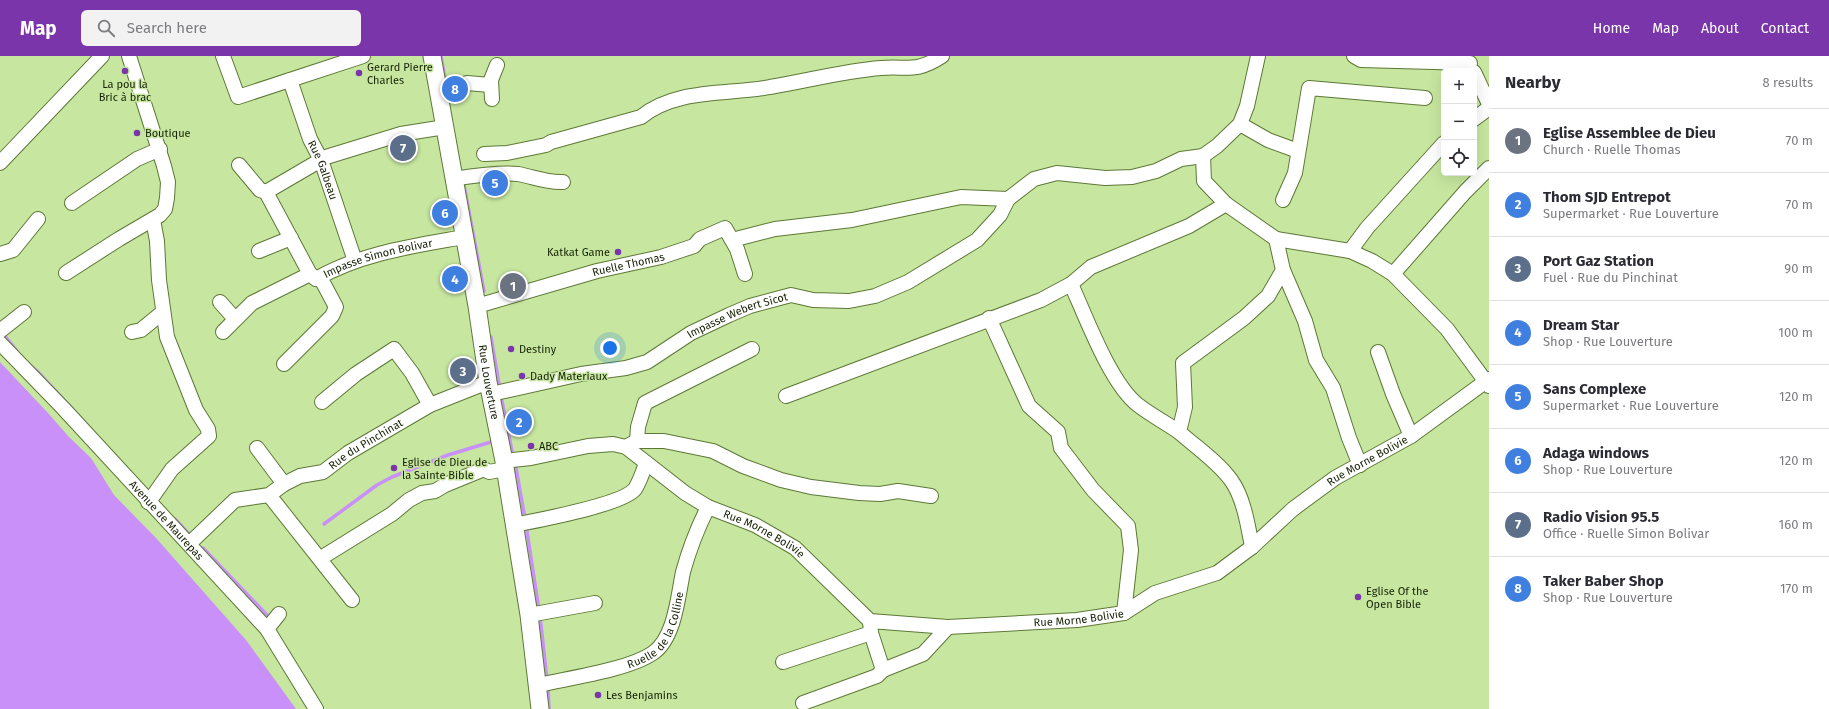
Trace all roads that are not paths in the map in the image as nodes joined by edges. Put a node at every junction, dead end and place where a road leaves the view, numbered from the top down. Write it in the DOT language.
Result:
graph roads {
  1 [pos="102,56"];
  2 [pos="129,56"];
  3 [pos="223,56"];
  4 [pos="363,56"];
  5 [pos="432,56"];
  6 [pos="942,56"];
  7 [pos="1258,56"];
  8 [pos="1354,56"];
  9 [pos="497,65"];
  10 [pos="1471,66"];
  11 [pos="290,80"];
  12 [pos="439,95"];
  13 [pos="1424,98"];
  14 [pos="1489,104"];
  15 [pos="1489,108"];
  16 [pos="1477,117"];
  17 [pos="1240,124"];
  18 [pos="445,127"];
  19 [pos="1441,147"];
  20 [pos="160,149"];
  21 [pos="1298,151"];
  22 [pos="484,154"];
  23 [pos="1203,156"];
  24 [pos="321,160"];
  25 [pos="0,163"];
  26 [pos="240,165"];
  27 [pos="1489,168"];
  28 [pos="454,180"];
  29 [pos="564,182"];
  30 [pos="266,192"];
  31 [pos="1008,199"];
  32 [pos="1283,200"];
  33 [pos="72,203"];
  34 [pos="1226,204"];
  35 [pos="38,219"];
  36 [pos="153,220"];
  37 [pos="464,237"];
  38 [pos="291,238"];
  39 [pos="1276,238"];
  40 [pos="732,240"];
  41 [pos="1350,250"];
  42 [pos="259,251"];
  43 [pos="0,254"];
  44 [pos="355,261"];
  45 [pos="1283,270"];
  46 [pos="66,273"];
  47 [pos="745,274"];
  48 [pos="1393,274"];
  49 [pos="315,276"];
  50 [pos="1071,284"];
  51 [pos="220,302"];
  52 [pos="477,306"];
  53 [pos="24,312"];
  54 [pos="163,312"];
  55 [pos="989,318"];
  56 [pos="235,319"];
  57 [pos="0,331"];
  58 [pos="132,332"];
  59 [pos="223,332"];
  60 [pos="0,343"];
  61 [pos="752,349"];
  62 [pos="1378,352"];
  63 [pos="284,364"];
  64 [pos="1488,382"];
  65 [pos="495,390"];
  66 [pos="786,396"];
  67 [pos="322,402"];
  68 [pos="430,405"];
  69 [pos="1179,432"];
  70 [pos="1411,436"];
  71 [pos="632,444"];
  72 [pos="257,448"];
  73 [pos="509,462"];
  74 [pos="646,463"];
  75 [pos="1360,464"];
  76 [pos="284,484"];
  77 [pos="270,495"];
  78 [pos="931,496"];
  79 [pos="151,499"];
  80 [pos="708,507"];
  81 [pos="522,523"];
  82 [pos="189,544"];
  83 [pos="1252,547"];
  84 [pos="321,558"];
  85 [pos="352,600"];
  86 [pos="595,603"];
  87 [pos="1124,613"];
  88 [pos="279,614"];
  89 [pos="536,614"];
  90 [pos="870,627"];
  91 [pos="948,627"];
  92 [pos="267,629"];
  93 [pos="783,662"];
  94 [pos="883,670"];
  95 [pos="545,684"];
  96 [pos="804,703"];
  97 [pos="316,709"];
  98 [pos="540,709"];
  1 -- 25 [label="street"];
  2 -- 20 [label="street"];
  3 -- 11 [label="street"];
  4 -- 11 [label="street"];
  5 -- 12 [label="main road, Rue Louverture"];
  6 -- 22 [label="street"];
  7 -- 17 [label="street"];
  8 -- 10 [label="street"];
  9 -- 12 [label="street"];
  10 -- 14 [label="street"];
  11 -- 24 [label="street, Rue Galbeau"];
  12 -- 18 [label="main road, Rue Louverture"];
  13 -- 21 [label="street"];
  15 -- 16 [label="street"];
  17 -- 21 [label="street"];
  17 -- 23 [label="street"];
  18 -- 24 [label="street"];
  18 -- 28 [label="main road, Rue Louverture"];
  19 -- 41 [label="street"];
  20 -- 33 [label="street"];
  20 -- 36 [label="street"];
  21 -- 32 [label="street"];
  23 -- 31 [label="street"];
  23 -- 34 [label="street"];
  24 -- 30 [label="street"];
  24 -- 44 [label="street, Rue Galbeau"];
  26 -- 30 [label="street"];
  27 -- 48 [label="street"];
  28 -- 29 [label="street"];
  28 -- 37 [label="main road, Rue Louverture"];
  30 -- 38 [label="street"];
  31 -- 40 [label="street"];
  31 -- 65 [label="street, Impasse Webert Sicot"];
  34 -- 39 [label="street"];
  34 -- 50 [label="street"];
  35 -- 43 [label="street"];
  36 -- 46 [label="street"];
  36 -- 54 [label="street"];
  37 -- 44 [label="street, Impasse Simon Bolivar"];
  37 -- 52 [label="main road, Rue Louverture"];
  38 -- 42 [label="street"];
  38 -- 49 [label="street"];
  39 -- 41 [label="street"];
  39 -- 45 [label="street"];
  40 -- 47 [label="street"];
  40 -- 52 [label="street, Ruelle Thomas"];
  41 -- 48 [label="street"];
  44 -- 49 [label="street, Impasse Simon Bolivar"];
  45 -- 69 [label="street"];
  45 -- 75 [label="street"];
  48 -- 64 [label="street"];
  49 -- 56 [label="street, Impasse Simon Bolivar"];
  49 -- 63 [label="street"];
  50 -- 55 [label="street"];
  50 -- 69 [label="street"];
  51 -- 56 [label="street"];
  52 -- 65 [label="main road, Rue Louverture"];
  53 -- 57 [label="street"];
  54 -- 58 [label="street"];
  54 -- 79 [label="street"];
  55 -- 66 [label="street"];
  55 -- 87 [label="street"];
  56 -- 59 [label="street, Impasse Simon Bolivar"];
  60 -- 79 [label="street, Avenue de Maurepas"];
  61 -- 71 [label="street"];
  62 -- 70 [label="street"];
  64 -- 70 [label="street, Rue Morne Bolivie"];
  65 -- 68 [label="street, Rue du Pinchinat"];
  65 -- 73 [label="main road, Rue Louverture"];
  67 -- 68 [label="street"];
  68 -- 76 [label="street, Rue du Pinchinat"];
  69 -- 83 [label="street"];
  70 -- 75 [label="street, Rue Morne Bolivie"];
  71 -- 73 [label="street"];
  71 -- 74 [label="street"];
  71 -- 78 [label="street"];
  72 -- 76 [label="street"];
  73 -- 81 [label="main road, Rue Louverture"];
  73 -- 84 [label="street"];
  74 -- 80 [label="street"];
  74 -- 81 [label="street"];
  75 -- 83 [label="street, Rue Morne Bolivie"];
  76 -- 77 [label="street, Rue du Pinchinat"];
  77 -- 82 [label="street"];
  77 -- 84 [label="street"];
  79 -- 82 [label="street, Avenue de Maurepas"];
  80 -- 90 [label="street, Rue Morne Bolivie"];
  80 -- 95 [label="street, Ruelle de la Colline"];
  81 -- 89 [label="main road, Rue Louverture"];
  82 -- 92 [label="street, Avenue de Maurepas"];
  83 -- 87 [label="street, Rue Morne Bolivie"];
  84 -- 85 [label="street"];
  86 -- 89 [label="street"];
  87 -- 91 [label="street, Rue Morne Bolivie"];
  88 -- 92 [label="street"];
  89 -- 95 [label="main road, Rue Louverture"];
  90 -- 91 [label="street, Rue Morne Bolivie"];
  90 -- 93 [label="street"];
  90 -- 94 [label="street"];
  91 -- 94 [label="street"];
  92 -- 97 [label="street, Avenue de Maurepas"];
  94 -- 96 [label="street"];
  95 -- 98 [label="main road, Rue Louverture"];
}
